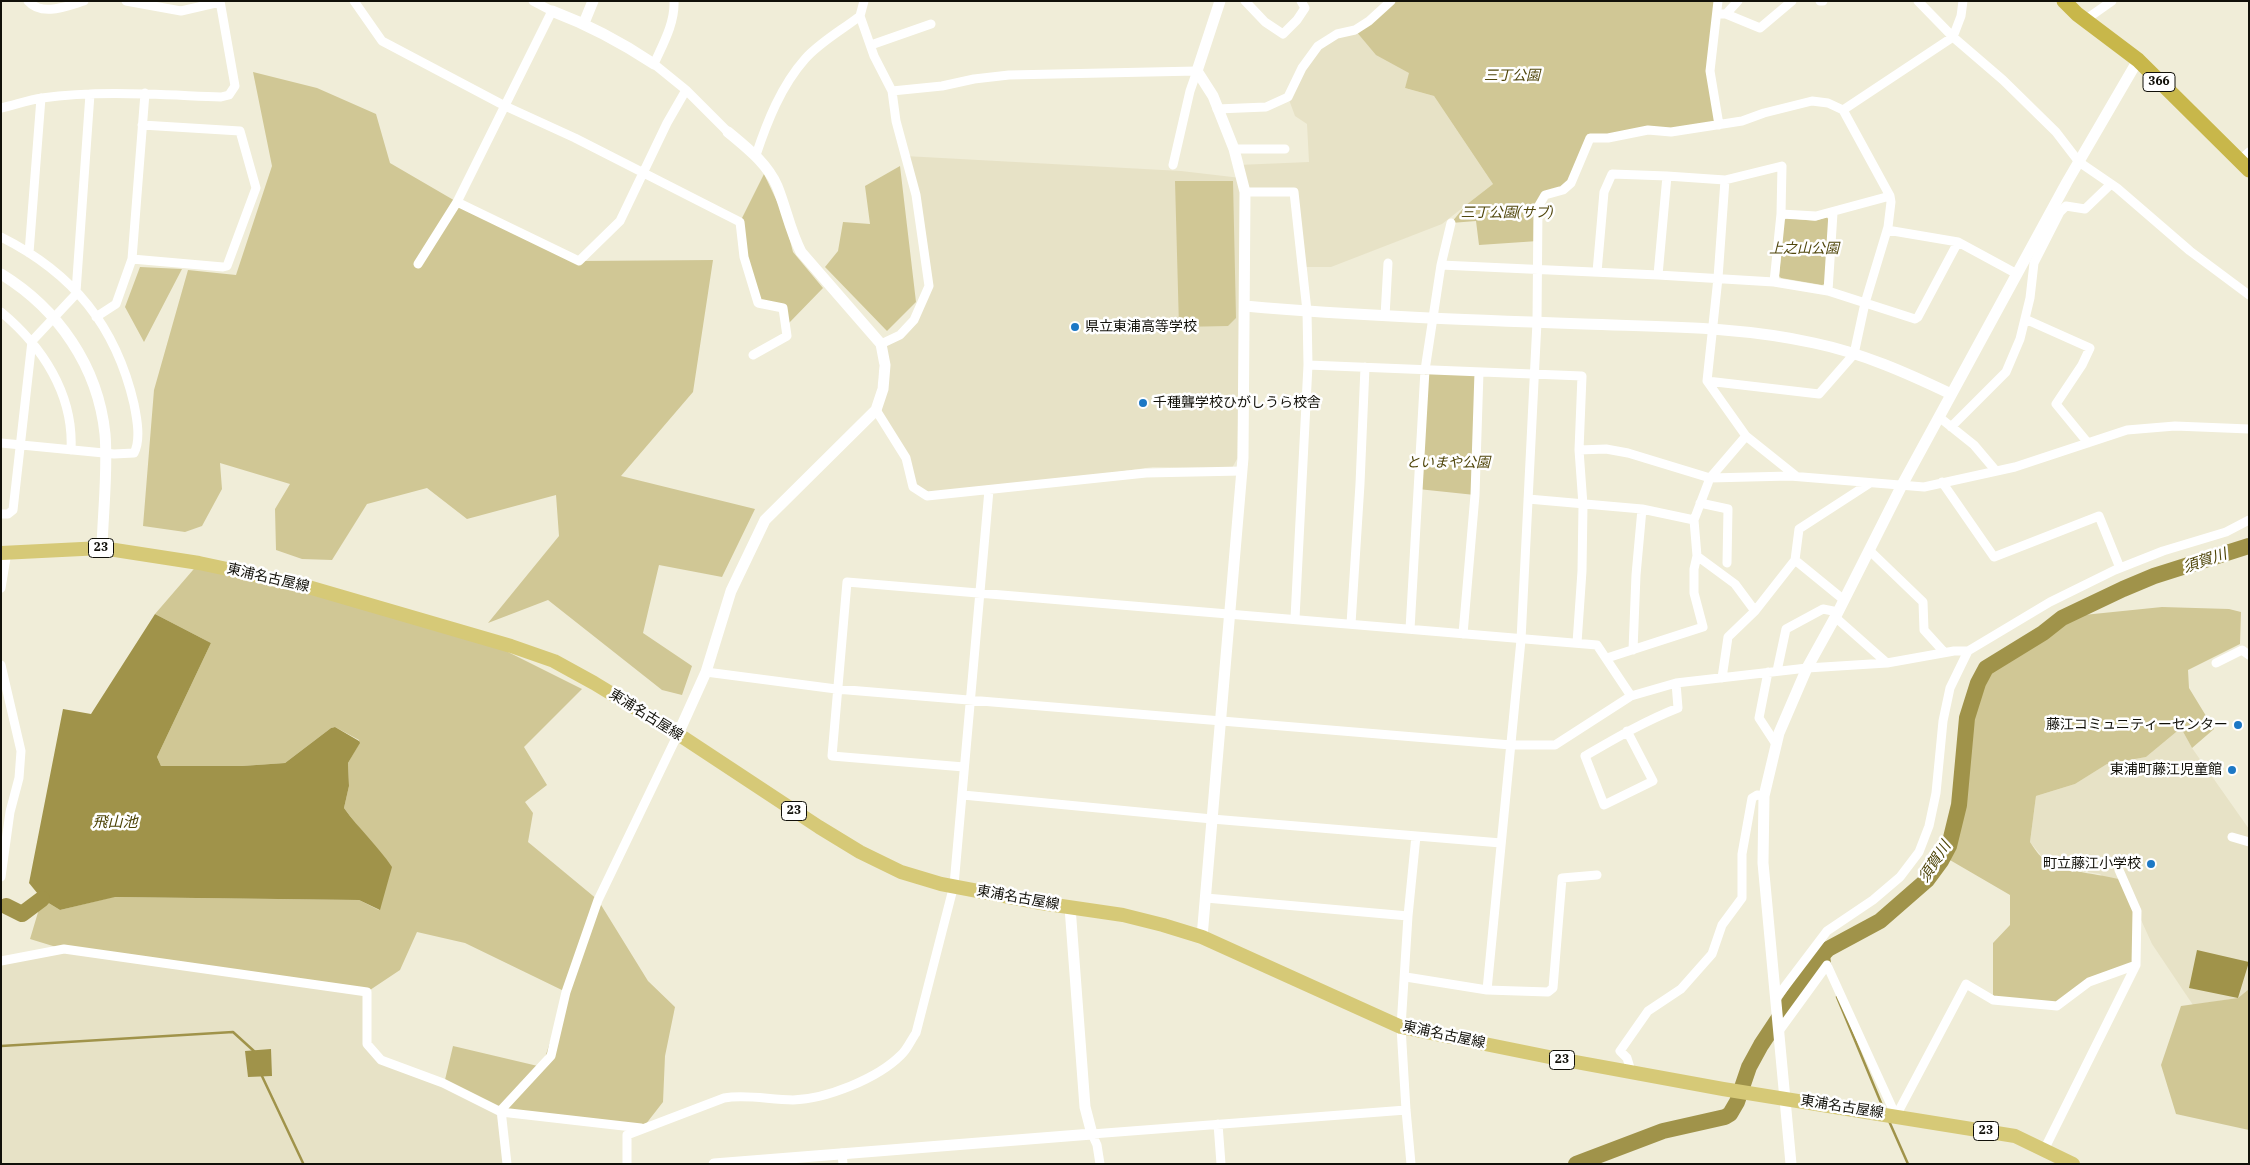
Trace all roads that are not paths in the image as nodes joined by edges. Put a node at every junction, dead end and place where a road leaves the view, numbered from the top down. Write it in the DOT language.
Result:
graph roads {
  1 [pos="28,1"];
  2 [pos="84,1"];
  3 [pos="126,1"];
  4 [pos="354,1"];
  5 [pos="533,1"];
  6 [pos="593,1"];
  7 [pos="674,1"];
  8 [pos="1220,1"];
  9 [pos="1245,1"];
  10 [pos="1300,1"];
  11 [pos="1391,1"];
  12 [pos="1718,1"];
  13 [pos="1738,1"];
  14 [pos="1792,1"];
  15 [pos="1918,1"];
  16 [pos="1963,1"];
  17 [pos="2064,1"];
  18 [pos="2112,1"];
  19 [pos="220,2"];
  20 [pos="862,2"];
  21 [pos="552,11"];
  22 [pos="1721,14"];
  23 [pos="860,16"];
  24 [pos="2085,20"];
  25 [pos="584,23"];
  26 [pos="931,24"];
  27 [pos="1952,37"];
  28 [pos="871,45"];
  29 [pos="2138,60"];
  30 [pos="654,64"];
  31 [pos="1197,72"];
  32 [pos="686,90"];
  33 [pos="892,91"];
  34 [pos="90,94"];
  35 [pos="144,94"];
  36 [pos="40,98"];
  37 [pos="505,106"];
  38 [pos="1,108"];
  39 [pos="1217,109"];
  40 [pos="1844,110"];
  41 [pos="142,124"];
  42 [pos="1718,125"];
  43 [pos="728,132"];
  44 [pos="1234,149"];
  45 [pos="1285,149"];
  46 [pos="756,155"];
  47 [pos="2245,161"];
  48 [pos="2079,162"];
  49 [pos="1173,166"];
  50 [pos="643,173"];
  51 [pos="1667,176"];
  52 [pos="1725,180"];
  53 [pos="2111,184"];
  54 [pos="1245,192"];
  55 [pos="1890,196"];
  56 [pos="457,202"];
  57 [pos="1833,212"];
  58 [pos="1781,214"];
  59 [pos="1451,223"];
  60 [pos="1887,230"];
  61 [pos="1,237"];
  62 [pos="1958,242"];
  63 [pos="28,253"];
  64 [pos="132,259"];
  65 [pos="1388,263"];
  66 [pos="418,264"];
  67 [pos="1441,265"];
  68 [pos="1538,269"];
  69 [pos="1597,272"];
  70 [pos="1,274"];
  71 [pos="2017,274"];
  72 [pos="1658,275"];
  73 [pos="1718,278"];
  74 [pos="1774,282"];
  75 [pos="1828,291"];
  76 [pos="76,292"];
  77 [pos="2249,295"];
  78 [pos="1865,303"];
  79 [pos="1246,306"];
  80 [pos="1307,311"];
  81 [pos="1,312"];
  82 [pos="54,316"];
  83 [pos="1385,316"];
  84 [pos="96,317"];
  85 [pos="1433,318"];
  86 [pos="2025,319"];
  87 [pos="1537,322"];
  88 [pos="1711,329"];
  89 [pos="32,340"];
  90 [pos="881,344"];
  91 [pos="1854,354"];
  92 [pos="753,355"];
  93 [pos="1308,365"];
  94 [pos="1365,367"];
  95 [pos="1425,370"];
  96 [pos="1479,372"];
  97 [pos="1534,374"];
  98 [pos="1707,382"];
  99 [pos="1951,394"];
  100 [pos="876,410"];
  101 [pos="1939,417"];
  102 [pos="1951,427"];
  103 [pos="2249,429"];
  104 [pos="1746,436"];
  105 [pos="1,443"];
  106 [pos="2088,443"];
  107 [pos="20,444"];
  108 [pos="71,450"];
  109 [pos="1579,450"];
  110 [pos="105,453"];
  111 [pos="1242,471"];
  112 [pos="1996,471"];
  113 [pos="1796,476"];
  114 [pos="1710,478"];
  115 [pos="1942,482"];
  116 [pos="1870,483"];
  117 [pos="1902,485"];
  118 [pos="990,490"];
  119 [pos="1528,499"];
  120 [pos="1700,503"];
  121 [pos="1583,505"];
  122 [pos="1642,509"];
  123 [pos="1,514"];
  124 [pos="1694,520"];
  125 [pos="2249,520"];
  126 [pos="102,548"];
  127 [pos="1869,550"];
  128 [pos="4,552"];
  129 [pos="1697,556"];
  130 [pos="1794,560"];
  131 [pos="1726,563"];
  132 [pos="2120,568"];
  133 [pos="1,588"];
  134 [pos="981,594"];
  135 [pos="1844,600"];
  136 [pos="1754,611"];
  137 [pos="1229,613"];
  138 [pos="1836,615"];
  139 [pos="1295,618"];
  140 [pos="1352,624"];
  141 [pos="1410,629"];
  142 [pos="1464,634"];
  143 [pos="1520,640"];
  144 [pos="1577,642"];
  145 [pos="1633,650"];
  146 [pos="1968,651"];
  147 [pos="1944,652"];
  148 [pos="2249,655"];
  149 [pos="1607,658"];
  150 [pos="1887,663"];
  151 [pos="2216,663"];
  152 [pos="1,665"];
  153 [pos="1807,668"];
  154 [pos="706,672"];
  155 [pos="1773,672"];
  156 [pos="1722,678"];
  157 [pos="1676,683"];
  158 [pos="836,689"];
  159 [pos="1631,696"];
  160 [pos="971,699"];
  161 [pos="1220,719"];
  162 [pos="1628,731"];
  163 [pos="678,734"];
  164 [pos="1511,744"];
  165 [pos="1776,744"];
  166 [pos="964,767"];
  167 [pos="963,795"];
  168 [pos="1764,796"];
  169 [pos="1212,819"];
  170 [pos="1416,836"];
  171 [pos="2232,837"];
  172 [pos="2249,842"];
  173 [pos="1501,843"];
  174 [pos="2119,870"];
  175 [pos="1597,875"];
  176 [pos="1,877"];
  177 [pos="954,885"];
  178 [pos="1206,898"];
  179 [pos="1070,907"];
  180 [pos="1408,916"];
  181 [pos="1202,938"];
  182 [pos="1,961"];
  183 [pos="2136,965"];
  184 [pos="1406,977"];
  185 [pos="1487,990"];
  186 [pos="1777,998"];
  187 [pos="1401,1027"];
  188 [pos="1779,1031"];
  189 [pos="1630,1072"];
  190 [pos="1786,1098"];
  191 [pos="1406,1110"];
  192 [pos="501,1112"];
  193 [pos="1890,1115"];
  194 [pos="1218,1124"];
  195 [pos="642,1129"];
  196 [pos="1092,1134"];
  197 [pos="2045,1148"];
  198 [pos="842,1158"];
  199 [pos="507,1164"];
  200 [pos="627,1164"];
  201 [pos="714,1164"];
  202 [pos="1100,1164"];
  203 [pos="1220,1164"];
  204 [pos="1411,1164"];
  205 [pos="1791,1164"];
  206 [pos="2073,1164"];
  1 -- 2 [label="street"];
  3 -- 19 [label="street"];
  4 -- 37 [label="street"];
  5 -- 21 [label="street"];
  6 -- 25 [label="street"];
  7 -- 30 [label="street"];
  8 -- 31 [label="street"];
  9 -- 10 [label="street"];
  11 -- 39 [label="street"];
  12 -- 22 [label="street"];
  13 -- 22 [label="street"];
  14 -- 22 [label="street"];
  15 -- 27 [label="street"];
  16 -- 27 [label="street"];
  17 -- 24 [label="highway, 366"];
  18 -- 24 [label="street"];
  19 -- 35 [label="street"];
  20 -- 23 [label="street"];
  21 -- 25 [label="street"];
  21 -- 37 [label="street"];
  22 -- 42 [label="street"];
  23 -- 28 [label="street"];
  23 -- 46 [label="street"];
  24 -- 29 [label="highway, 366"];
  25 -- 30 [label="street"];
  26 -- 28 [label="street"];
  27 -- 40 [label="street"];
  27 -- 48 [label="street"];
  28 -- 33 [label="street"];
  29 -- 47 [label="highway, 366"];
  29 -- 48 [label="street"];
  30 -- 32 [label="street"];
  31 -- 33 [label="street"];
  31 -- 39 [label="street"];
  31 -- 49 [label="street"];
  32 -- 43 [label="street"];
  32 -- 50 [label="street"];
  33 -- 90 [label="street"];
  34 -- 35 [label="street"];
  34 -- 36 [label="street"];
  34 -- 76 [label="street"];
  35 -- 41 [label="street"];
  36 -- 38 [label="street"];
  36 -- 63 [label="street"];
  37 -- 50 [label="street"];
  37 -- 56 [label="street"];
  39 -- 44 [label="street"];
  40 -- 42 [label="street"];
  40 -- 55 [label="street"];
  41 -- 64 [label="street"];
  41 -- 64 [label="street"];
  42 -- 68 [label="street"];
  43 -- 46 [label="street"];
  44 -- 45 [label="street"];
  44 -- 54 [label="street"];
  46 -- 90 [label="street"];
  48 -- 53 [label="street"];
  48 -- 71 [label="street"];
  50 -- 56 [label="street"];
  50 -- 92 [label="street"];
  51 -- 52 [label="street"];
  51 -- 69 [label="street"];
  51 -- 72 [label="street"];
  52 -- 58 [label="street"];
  52 -- 73 [label="street"];
  53 -- 77 [label="street"];
  53 -- 86 [label="street"];
  54 -- 79 [label="street"];
  54 -- 80 [label="street"];
  55 -- 57 [label="street"];
  55 -- 60 [label="street"];
  56 -- 66 [label="street"];
  57 -- 58 [label="street"];
  57 -- 75 [label="street"];
  58 -- 74 [label="street"];
  59 -- 67 [label="street"];
  60 -- 62 [label="street"];
  60 -- 78 [label="street"];
  61 -- 63 [label="street"];
  62 -- 71 [label="street"];
  62 -- 78 [label="street"];
  63 -- 76 [label="street"];
  64 -- 84 [label="street"];
  65 -- 83 [label="street"];
  67 -- 68 [label="street"];
  67 -- 85 [label="street"];
  68 -- 69 [label="street"];
  68 -- 87 [label="street"];
  69 -- 72 [label="street"];
  70 -- 82 [label="street"];
  71 -- 99 [label="street"];
  72 -- 73 [label="street"];
  73 -- 74 [label="street"];
  73 -- 88 [label="street"];
  74 -- 75 [label="street"];
  75 -- 78 [label="street"];
  76 -- 82 [label="street"];
  76 -- 84 [label="street"];
  78 -- 91 [label="street"];
  79 -- 80 [label="street"];
  79 -- 111 [label="street"];
  80 -- 83 [label="street"];
  80 -- 93 [label="street"];
  81 -- 89 [label="street"];
  82 -- 89 [label="street"];
  82 -- 110 [label="street"];
  83 -- 85 [label="street"];
  84 -- 110 [label="street"];
  85 -- 87 [label="street"];
  85 -- 95 [label="street"];
  86 -- 102 [label="street"];
  86 -- 106 [label="street"];
  87 -- 88 [label="street"];
  87 -- 97 [label="street"];
  88 -- 91 [label="street"];
  88 -- 98 [label="street"];
  89 -- 107 [label="street"];
  89 -- 108 [label="street"];
  90 -- 100 [label="street"];
  91 -- 98 [label="street"];
  91 -- 99 [label="street"];
  93 -- 94 [label="street"];
  93 -- 139 [label="street"];
  94 -- 95 [label="street"];
  94 -- 140 [label="street"];
  95 -- 96 [label="street"];
  95 -- 141 [label="street"];
  96 -- 97 [label="street"];
  96 -- 142 [label="street"];
  97 -- 109 [label="street"];
  97 -- 119 [label="street"];
  98 -- 104 [label="street"];
  99 -- 101 [label="street"];
  100 -- 118 [label="street"];
  100 -- 154 [label="street"];
  101 -- 102 [label="street"];
  101 -- 117 [label="street"];
  102 -- 112 [label="street"];
  103 -- 106 [label="street"];
  104 -- 113 [label="street"];
  104 -- 114 [label="street"];
  105 -- 107 [label="street"];
  106 -- 112 [label="street"];
  107 -- 108 [label="street"];
  107 -- 123 [label="street"];
  108 -- 110 [label="street"];
  109 -- 114 [label="street"];
  109 -- 121 [label="street"];
  110 -- 126 [label="street"];
  111 -- 118 [label="street"];
  111 -- 137 [label="street"];
  112 -- 115 [label="street"];
  113 -- 114 [label="street"];
  113 -- 116 [label="street"];
  114 -- 120 [label="street"];
  115 -- 117 [label="street"];
  115 -- 132 [label="street"];
  116 -- 117 [label="street"];
  116 -- 130 [label="street"];
  117 -- 127 [label="street"];
  118 -- 134 [label="street"];
  119 -- 121 [label="street"];
  119 -- 143 [label="street"];
  120 -- 124 [label="street"];
  120 -- 131 [label="street"];
  121 -- 122 [label="street"];
  121 -- 144 [label="street"];
  122 -- 124 [label="street"];
  122 -- 145 [label="street"];
  124 -- 129 [label="street"];
  125 -- 132 [label="street"];
  126 -- 128 [label="main road, 東浦名古屋線 / 23"];
  126 -- 163 [label="main road, 東浦名古屋線 / 23"];
  127 -- 135 [label="street"];
  127 -- 147 [label="street"];
  128 -- 133 [label="street"];
  129 -- 136 [label="street"];
  129 -- 145 [label="street"];
  130 -- 135 [label="street"];
  130 -- 136 [label="street"];
  132 -- 146 [label="street"];
  134 -- 137 [label="street"];
  134 -- 158 [label="street"];
  134 -- 160 [label="street"];
  135 -- 138 [label="street"];
  136 -- 156 [label="street"];
  137 -- 139 [label="street"];
  137 -- 161 [label="street"];
  138 -- 150 [label="street"];
  138 -- 153 [label="street"];
  138 -- 155 [label="street"];
  139 -- 140 [label="street"];
  140 -- 141 [label="street"];
  141 -- 142 [label="street"];
  142 -- 143 [label="street"];
  143 -- 144 [label="street"];
  143 -- 164 [label="street"];
  144 -- 149 [label="street"];
  145 -- 149 [label="street"];
  146 -- 147 [label="street"];
  146 -- 186 [label="street"];
  147 -- 150 [label="street"];
  148 -- 151 [label="street"];
  149 -- 159 [label="street"];
  150 -- 153 [label="street"];
  152 -- 176 [label="street"];
  153 -- 155 [label="street"];
  153 -- 165 [label="street"];
  154 -- 158 [label="street"];
  154 -- 163 [label="street"];
  155 -- 156 [label="street"];
  155 -- 165 [label="street"];
  156 -- 157 [label="street"];
  157 -- 159 [label="street"];
  157 -- 162 [label="street"];
  158 -- 160 [label="street"];
  158 -- 166 [label="street"];
  159 -- 164 [label="street"];
  160 -- 161 [label="street"];
  160 -- 166 [label="street"];
  161 -- 164 [label="street"];
  161 -- 169 [label="street"];
  162 -- 162 [label="street"];
  163 -- 177 [label="main road, 東浦名古屋線 / 23"];
  163 -- 192 [label="street"];
  164 -- 173 [label="street"];
  165 -- 168 [label="street"];
  166 -- 167 [label="street"];
  167 -- 169 [label="street"];
  167 -- 177 [label="street"];
  168 -- 186 [label="street"];
  168 -- 189 [label="street"];
  169 -- 170 [label="street"];
  169 -- 178 [label="street"];
  170 -- 173 [label="street"];
  170 -- 180 [label="street"];
  171 -- 172 [label="street"];
  173 -- 185 [label="street"];
  174 -- 183 [label="street"];
  175 -- 185 [label="street"];
  177 -- 179 [label="main road, 東浦名古屋線 / 23"];
  177 -- 195 [label="street"];
  178 -- 180 [label="street"];
  178 -- 181 [label="street"];
  179 -- 181 [label="main road, 東浦名古屋線 / 23"];
  179 -- 196 [label="street"];
  180 -- 184 [label="street"];
  181 -- 187 [label="main road, 東浦名古屋線 / 23"];
  182 -- 192 [label="street"];
  183 -- 193 [label="street"];
  183 -- 197 [label="street"];
  184 -- 185 [label="street"];
  184 -- 187 [label="street"];
  186 -- 188 [label="street"];
  187 -- 189 [label="main road, 東浦名古屋線 / 23"];
  187 -- 191 [label="street"];
  188 -- 190 [label="street"];
  188 -- 193 [label="street"];
  189 -- 190 [label="main road, 東浦名古屋線 / 23"];
  190 -- 193 [label="main road, 東浦名古屋線 / 23"];
  190 -- 205 [label="street"];
  191 -- 194 [label="street"];
  191 -- 204 [label="street"];
  192 -- 195 [label="street"];
  192 -- 199 [label="street"];
  193 -- 197 [label="main road, 東浦名古屋線 / 23"];
  194 -- 196 [label="street"];
  194 -- 203 [label="street"];
  195 -- 200 [label="street"];
  196 -- 198 [label="street"];
  196 -- 202 [label="street"];
  197 -- 206 [label="main road, 東浦名古屋線 / 23"];
  198 -- 201 [label="street"];
}
